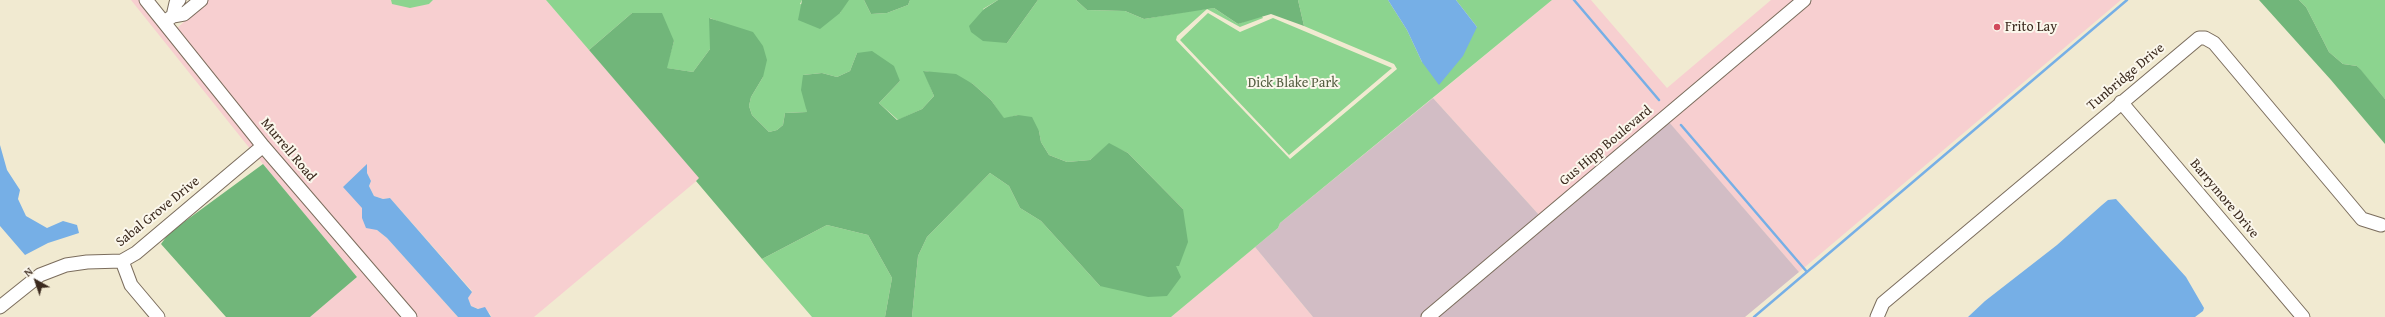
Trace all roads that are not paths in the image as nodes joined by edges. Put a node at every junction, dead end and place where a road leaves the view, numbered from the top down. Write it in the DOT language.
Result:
graph roads {
  1 [pos="146,0"];
  2 [pos="179,0"];
  3 [pos="201,0"];
  4 [pos="1804,0"];
  5 [pos="169,19"];
  6 [pos="2121,102"];
  7 [pos="263,146"];
  8 [pos="2381,225"];
  9 [pos="122,261"];
  10 [pos="0,307"];
  11 [pos="2301,316"];
  12 [pos="158,317"];
  13 [pos="410,317"];
  14 [pos="1428,317"];
  15 [pos="1877,317"];
  1 -- 5 [label="street, Murrell Road"];
  2 -- 5 [label="street"];
  3 -- 5 [label="street"];
  4 -- 14 [label="street, Gus Hipp Boulevard"];
  5 -- 7 [label="street, Murrell Road"];
  6 -- 8 [label="street, Tunbridge Drive"];
  6 -- 11 [label="street, Barrymore Drive"];
  6 -- 15 [label="street, Tunbridge Drive"];
  7 -- 9 [label="street, Sabal Grove Drive"];
  7 -- 13 [label="street, Murrell Road"];
  9 -- 10 [label="street, Sabal Grove Drive"];
  9 -- 12 [label="street"];
}
